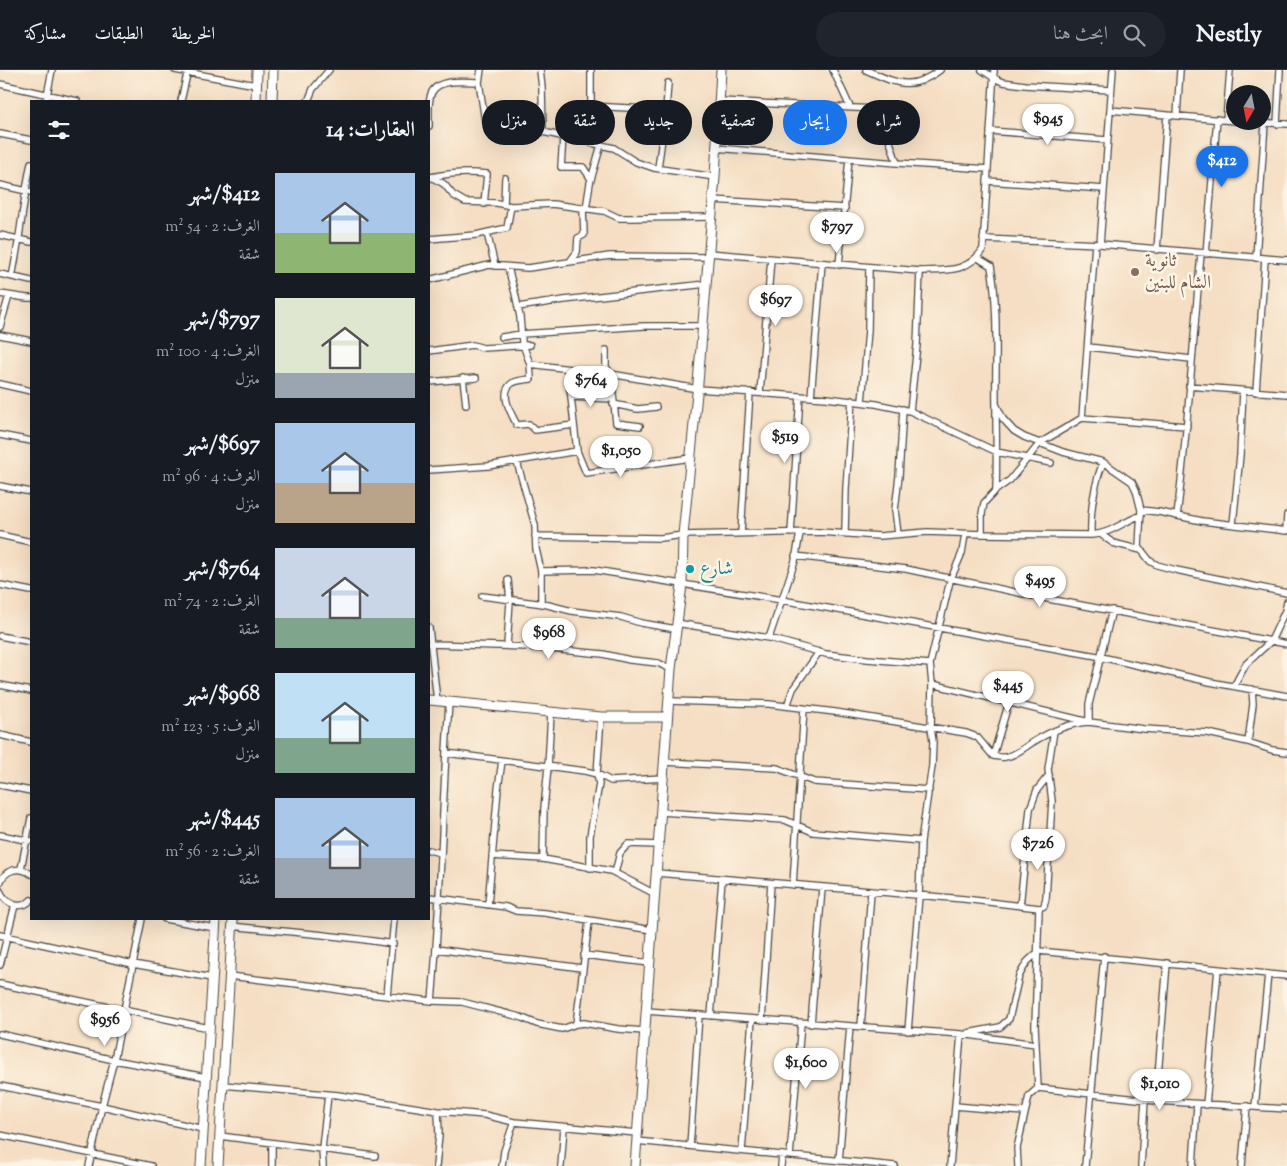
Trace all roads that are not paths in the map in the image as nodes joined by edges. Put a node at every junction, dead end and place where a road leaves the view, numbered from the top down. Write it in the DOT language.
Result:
graph roads {
  1 [pos="52,70"];
  2 [pos="175,70"];
  3 [pos="257,70"];
  4 [pos="273,70"];
  5 [pos="329,70"];
  6 [pos="481,70"];
  7 [pos="540,70"];
  8 [pos="591,70"];
  9 [pos="721,70"];
  10 [pos="833,70"];
  11 [pos="866,70"];
  12 [pos="940,70"];
  13 [pos="982,70"];
  14 [pos="994,70"];
  15 [pos="1113,70"];
  16 [pos="1180,70"];
  17 [pos="1230,70"];
  18 [pos="1280,70"];
  19 [pos="187,71"];
  20 [pos="879,72"];
  21 [pos="994,78"];
  22 [pos="479,82"];
  23 [pos="0,84"];
  24 [pos="668,84"];
  25 [pos="1229,85"];
  26 [pos="256,86"];
  27 [pos="1111,90"];
  28 [pos="47,98"];
  29 [pos="67,100"];
  30 [pos="181,100"];
  31 [pos="256,100"];
  32 [pos="272,100"];
  33 [pos="308,100"];
  34 [pos="430,100"];
  35 [pos="591,100"];
  36 [pos="667,100"];
  37 [pos="719,100"];
  38 [pos="482,102"];
  39 [pos="773,103"];
  40 [pos="850,107"];
  41 [pos="1110,110"];
  42 [pos="1168,115"];
  43 [pos="1177,116"];
  44 [pos="1217,119"];
  45 [pos="1226,120"];
  46 [pos="1271,124"];
  47 [pos="1277,124"];
  48 [pos="1287,124"];
  49 [pos="1265,130"];
  50 [pos="990,131"];
  51 [pos="0,134"];
  52 [pos="555,135"];
  53 [pos="30,140"];
  54 [pos="1108,140"];
  55 [pos="563,145"];
  56 [pos="601,145"];
  57 [pos="661,145"];
  58 [pos="716,145"];
  59 [pos="716,148"];
  60 [pos="849,159"];
  61 [pos="897,163"];
  62 [pos="658,168"];
  63 [pos="988,169"];
  64 [pos="30,172"];
  65 [pos="714,176"];
  66 [pos="430,177"];
  67 [pos="505,178"];
  68 [pos="591,179"];
  69 [pos="987,181"];
  70 [pos="0,185"];
  71 [pos="1104,189"];
  72 [pos="28,191"];
  73 [pos="712,200"];
  74 [pos="484,204"];
  75 [pos="504,204"];
  76 [pos="511,206"];
  77 [pos="584,208"];
  78 [pos="845,208"];
  79 [pos="711,217"];
  80 [pos="487,233"];
  81 [pos="0,235"];
  82 [pos="20,239"];
  83 [pos="430,239"];
  84 [pos="983,239"];
  85 [pos="30,242"];
  86 [pos="1097,244"];
  87 [pos="1157,250"];
  88 [pos="1204,254"];
  89 [pos="708,255"];
  90 [pos="978,258"];
  91 [pos="1256,258"];
  92 [pos="771,259"];
  93 [pos="1265,259"];
  94 [pos="571,260"];
  95 [pos="1287,260"];
  96 [pos="822,263"];
  97 [pos="839,264"];
  98 [pos="495,266"];
  99 [pos="869,267"];
  100 [pos="508,268"];
  101 [pos="920,271"];
  102 [pos="0,274"];
  103 [pos="12,277"];
  104 [pos="430,280"];
  105 [pos="30,281"];
  106 [pos="706,284"];
  107 [pos="0,294"];
  108 [pos="9,296"];
  109 [pos="30,298"];
  110 [pos="518,307"];
  111 [pos="703,326"];
  112 [pos="0,327"];
  113 [pos="521,334"];
  114 [pos="0,335"];
  115 [pos="502,337"];
  116 [pos="30,342"];
  117 [pos="530,345"];
  118 [pos="523,346"];
  119 [pos="1088,348"];
  120 [pos="606,350"];
  121 [pos="430,351"];
  122 [pos="1191,359"];
  123 [pos="530,364"];
  124 [pos="568,370"];
  125 [pos="611,374"];
  126 [pos="463,378"];
  127 [pos="476,378"];
  128 [pos="430,382"];
  129 [pos="0,384"];
  130 [pos="1189,386"];
  131 [pos="698,389"];
  132 [pos="30,391"];
  133 [pos="1243,391"];
  134 [pos="750,392"];
  135 [pos="1256,392"];
  136 [pos="760,393"];
  137 [pos="1287,394"];
  138 [pos="800,396"];
  139 [pos="571,397"];
  140 [pos="811,397"];
  141 [pos="852,400"];
  142 [pos="613,402"];
  143 [pos="862,402"];
  144 [pos="996,404"];
  145 [pos="466,405"];
  146 [pos="656,407"];
  147 [pos="902,409"];
  148 [pos="910,411"];
  149 [pos="1082,418"];
  150 [pos="574,425"];
  151 [pos="640,426"];
  152 [pos="1187,426"];
  153 [pos="0,435"];
  154 [pos="30,441"];
  155 [pos="1040,443"];
  156 [pos="577,451"];
  157 [pos="997,452"];
  158 [pos="691,458"];
  159 [pos="1027,459"];
  160 [pos="517,462"];
  161 [pos="1103,462"];
  162 [pos="1051,464"];
  163 [pos="430,470"];
  164 [pos="0,486"];
  165 [pos="996,490"];
  166 [pos="30,492"];
  167 [pos="1141,512"];
  168 [pos="1287,515"];
  169 [pos="1177,516"];
  170 [pos="1234,524"];
  171 [pos="1287,531"];
  172 [pos="741,533"];
  173 [pos="791,533"];
  174 [pos="800,533"];
  175 [pos="845,534"];
  176 [pos="898,534"];
  177 [pos="965,534"];
  178 [pos="982,534"];
  179 [pos="0,535"];
  180 [pos="683,535"];
  181 [pos="1091,535"];
  182 [pos="1102,535"];
  183 [pos="535,536"];
  184 [pos="30,542"];
  185 [pos="1141,550"];
  186 [pos="796,556"];
  187 [pos="541,571"];
  188 [pos="952,578"];
  189 [pos="508,580"];
  190 [pos="0,585"];
  191 [pos="682,585"];
  192 [pos="30,591"];
  193 [pos="1287,593"];
  194 [pos="482,596"];
  195 [pos="782,600"];
  196 [pos="510,601"];
  197 [pos="1287,602"];
  198 [pos="541,604"];
  199 [pos="1112,610"];
  200 [pos="676,626"];
  201 [pos="939,627"];
  202 [pos="0,636"];
  203 [pos="769,638"];
  204 [pos="1271,641"];
  205 [pos="30,642"];
  206 [pos="430,644"];
  207 [pos="1287,644"];
  208 [pos="507,646"];
  209 [pos="819,652"];
  210 [pos="1101,657"];
  211 [pos="930,664"];
  212 [pos="671,669"];
  213 [pos="932,684"];
  214 [pos="0,685"];
  215 [pos="1234,686"];
  216 [pos="1252,689"];
  217 [pos="30,691"];
  218 [pos="1287,696"];
  219 [pos="433,700"];
  220 [pos="669,700"];
  221 [pos="1008,702"];
  222 [pos="449,703"];
  223 [pos="786,706"];
  224 [pos="804,708"];
  225 [pos="551,713"];
  226 [pos="667,717"];
  227 [pos="601,718"];
  228 [pos="1089,722"];
  229 [pos="931,728"];
  230 [pos="1054,731"];
  231 [pos="0,735"];
  232 [pos="30,742"];
  233 [pos="1248,742"];
  234 [pos="1287,752"];
  235 [pos="446,753"];
  236 [pos="993,756"];
  237 [pos="502,761"];
  238 [pos="665,762"];
  239 [pos="548,766"];
  240 [pos="597,774"];
  241 [pos="1049,775"];
  242 [pos="799,776"];
  243 [pos="664,778"];
  244 [pos="0,785"];
  245 [pos="930,790"];
  246 [pos="30,791"];
  247 [pos="661,812"];
  248 [pos="796,825"];
  249 [pos="0,834"];
  250 [pos="29,840"];
  251 [pos="921,841"];
  252 [pos="659,845"];
  253 [pos="430,850"];
  254 [pos="440,853"];
  255 [pos="492,856"];
  256 [pos="543,860"];
  257 [pos="590,868"];
  258 [pos="21,869"];
  259 [pos="615,873"];
  260 [pos="656,873"];
  261 [pos="30,874"];
  262 [pos="722,879"];
  263 [pos="0,883"];
  264 [pos="771,883"];
  265 [pos="793,885"];
  266 [pos="822,888"];
  267 [pos="0,891"];
  268 [pos="871,892"];
  269 [pos="655,894"];
  270 [pos="919,896"];
  271 [pos="430,897"];
  272 [pos="438,899"];
  273 [pos="30,901"];
  274 [pos="14,905"];
  275 [pos="488,905"];
  276 [pos="1020,906"];
  277 [pos="1039,908"];
  278 [pos="142,920"];
  279 [pos="178,920"];
  280 [pos="394,920"];
  281 [pos="589,921"];
  282 [pos="233,922"];
  283 [pos="216,923"];
  284 [pos="652,930"];
  285 [pos="3,936"];
  286 [pos="393,944"];
  287 [pos="436,949"];
  288 [pos="1039,951"];
  289 [pos="584,955"];
  290 [pos="1104,956"];
  291 [pos="650,963"];
  292 [pos="1167,963"];
  293 [pos="133,964"];
  294 [pos="0,965"];
  295 [pos="582,968"];
  296 [pos="1218,968"];
  297 [pos="1268,974"];
  298 [pos="229,976"];
  299 [pos="1287,976"];
  300 [pos="212,978"];
  301 [pos="0,984"];
  302 [pos="387,996"];
  303 [pos="432,1001"];
  304 [pos="124,1011"];
  305 [pos="646,1011"];
  306 [pos="699,1015"];
  307 [pos="711,1016"];
  308 [pos="752,1019"];
  309 [pos="762,1020"];
  310 [pos="801,1023"];
  311 [pos="576,1024"];
  312 [pos="812,1024"];
  313 [pos="850,1026"];
  314 [pos="861,1027"];
  315 [pos="209,1028"];
  316 [pos="644,1031"];
  317 [pos="908,1031"];
  318 [pos="0,1034"];
  319 [pos="961,1034"];
  320 [pos="1036,1044"];
  321 [pos="114,1060"];
  322 [pos="206,1077"];
  323 [pos="223,1085"];
  324 [pos="0,1086"];
  325 [pos="1038,1088"];
  326 [pos="328,1095"];
  327 [pos="1091,1095"];
  328 [pos="1145,1100"];
  329 [pos="1156,1101"];
  330 [pos="1197,1104"];
  331 [pos="1206,1105"];
  332 [pos="102,1106"];
  333 [pos="955,1106"];
  334 [pos="1247,1106"];
  335 [pos="1255,1106"];
  336 [pos="1287,1109"];
  337 [pos="438,1111"];
  338 [pos="1024,1112"];
  339 [pos="514,1122"];
  340 [pos="564,1127"];
  341 [pos="203,1129"];
  342 [pos="0,1135"];
  343 [pos="220,1136"];
  344 [pos="636,1137"];
  345 [pos="272,1143"];
  346 [pos="690,1146"];
  347 [pos="322,1148"];
  348 [pos="742,1151"];
  349 [pos="92,1154"];
  350 [pos="782,1155"];
  351 [pos="375,1156"];
  352 [pos="790,1156"];
  353 [pos="839,1161"];
  354 [pos="90,1166"];
  355 [pos="150,1166"];
  356 [pos="201,1166"];
  357 [pos="218,1166"];
  358 [pos="272,1166"];
  359 [pos="323,1166"];
  360 [pos="436,1166"];
  361 [pos="502,1166"];
  362 [pos="561,1166"];
  363 [pos="635,1166"];
  364 [pos="781,1166"];
  365 [pos="895,1166"];
  366 [pos="950,1166"];
  367 [pos="1018,1166"];
  368 [pos="1085,1166"];
  369 [pos="1141,1166"];
  370 [pos="1193,1166"];
  371 [pos="1242,1166"];
  1 -- 28 [label="street"];
  2 -- 19 [label="street"];
  3 -- 26 [label="street"];
  4 -- 32 [label="street"];
  5 -- 33 [label="street"];
  6 -- 22 [label="street"];
  7 -- 52 [label="street"];
  8 -- 35 [label="street"];
  9 -- 37 [label="street"];
  10 -- 40 [label="street"];
  11 -- 20 [label="street"];
  12 -- 20 [label="street"];
  13 -- 21 [label="street"];
  14 -- 21 [label="street"];
  15 -- 27 [label="street"];
  16 -- 43 [label="street"];
  17 -- 25 [label="street"];
  18 -- 47 [label="street"];
  19 -- 26 [label="street"];
  19 -- 30 [label="street"];
  21 -- 27 [label="street"];
  21 -- 50 [label="street"];
  22 -- 34 [label="street"];
  22 -- 38 [label="street"];
  23 -- 28 [label="street"];
  24 -- 36 [label="street"];
  26 -- 31 [label="street"];
  27 -- 41 [label="street"];
  28 -- 29 [label="street"];
  39 -- 40 [label="street"];
  40 -- 61 [label="street"];
  41 -- 42 [label="street"];
  41 -- 54 [label="street"];
  42 -- 43 [label="street"];
  42 -- 87 [label="street"];
  43 -- 44 [label="street"];
  44 -- 45 [label="street"];
  44 -- 88 [label="street"];
  46 -- 47 [label="street"];
  47 -- 48 [label="street"];
  49 -- 91 [label="street"];
  50 -- 54 [label="street"];
  50 -- 63 [label="street"];
  51 -- 53 [label="street"];
  54 -- 71 [label="street"];
  55 -- 68 [label="street"];
  56 -- 62 [label="street"];
  56 -- 68 [label="street"];
  57 -- 62 [label="street"];
  58 -- 59 [label="street"];
  59 -- 60 [label="street"];
  59 -- 65 [label="street"];
  60 -- 61 [label="street"];
  60 -- 78 [label="street"];
  61 -- 63 [label="street"];
  62 -- 65 [label="street"];
  63 -- 69 [label="street"];
  64 -- 72 [label="street"];
  65 -- 73 [label="street"];
  66 -- 74 [label="street"];
  66 -- 74 [label="street"];
  67 -- 75 [label="street"];
  68 -- 77 [label="street"];
  69 -- 71 [label="street"];
  69 -- 84 [label="street"];
  70 -- 72 [label="street"];
  71 -- 86 [label="street"];
  72 -- 82 [label="street"];
  73 -- 78 [label="street"];
  73 -- 79 [label="street"];
  74 -- 75 [label="street"];
  75 -- 76 [label="street"];
  76 -- 77 [label="street"];
  76 -- 80 [label="street"];
  77 -- 79 [label="street"];
  77 -- 94 [label="street"];
  78 -- 97 [label="street"];
  79 -- 89 [label="street"];
  80 -- 83 [label="street"];
  80 -- 98 [label="street"];
  81 -- 82 [label="street"];
  82 -- 85 [label="street"];
  82 -- 103 [label="street"];
  84 -- 86 [label="street"];
  84 -- 90 [label="street"];
  86 -- 87 [label="street"];
  86 -- 119 [label="street"];
  87 -- 88 [label="street"];
  88 -- 91 [label="street"];
  88 -- 122 [label="street"];
  89 -- 92 [label="street"];
  89 -- 94 [label="street"];
  89 -- 106 [label="street"];
  90 -- 101 [label="street"];
  90 -- 144 [label="street"];
  91 -- 93 [label="street"];
  92 -- 96 [label="street"];
  92 -- 136 [label="street"];
  93 -- 95 [label="street"];
  93 -- 135 [label="street"];
  94 -- 100 [label="street"];
  96 -- 97 [label="street"];
  96 -- 140 [label="street"];
  97 -- 99 [label="street"];
  98 -- 100 [label="street"];
  98 -- 104 [label="street"];
  99 -- 101 [label="street"];
  99 -- 143 [label="street"];
  100 -- 110 [label="street"];
  101 -- 148 [label="street"];
  102 -- 103 [label="street"];
  103 -- 105 [label="street"];
  106 -- 110 [label="street"];
  106 -- 111 [label="street"];
  107 -- 108 [label="street"];
  108 -- 109 [label="street"];
  108 -- 112 [label="street"];
  110 -- 113 [label="street"];
  111 -- 113 [label="street"];
  111 -- 131 [label="street"];
  113 -- 115 [label="street"];
  113 -- 118 [label="street"];
  114 -- 116 [label="street"];
  117 -- 118 [label="street"];
  118 -- 121 [label="street"];
  118 -- 123 [label="street"];
  119 -- 122 [label="street"];
  119 -- 149 [label="street"];
  120 -- 125 [label="street"];
  122 -- 130 [label="street"];
  123 -- 124 [label="street"];
  123 -- 150 [label="street"];
  124 -- 125 [label="street"];
  124 -- 139 [label="street"];
  125 -- 131 [label="street"];
  125 -- 142 [label="street"];
  126 -- 127 [label="street"];
  126 -- 128 [label="street"];
  126 -- 145 [label="street"];
  129 -- 132 [label="street"];
  130 -- 133 [label="street"];
  130 -- 152 [label="street"];
  131 -- 134 [label="street"];
  131 -- 158 [label="street"];
  133 -- 135 [label="street"];
  133 -- 170 [label="street"];
  134 -- 136 [label="street"];
  134 -- 172 [label="street"];
  135 -- 137 [label="street"];
  136 -- 138 [label="street"];
  138 -- 140 [label="street"];
  138 -- 173 [label="street"];
  139 -- 142 [label="street"];
  139 -- 150 [label="street"];
  140 -- 141 [label="street"];
  141 -- 143 [label="street"];
  141 -- 175 [label="street"];
  142 -- 146 [label="street"];
  142 -- 151 [label="street"];
  143 -- 147 [label="street"];
  144 -- 155 [label="street"];
  144 -- 157 [label="street"];
  147 -- 148 [label="street"];
  147 -- 176 [label="street"];
  148 -- 157 [label="street"];
  149 -- 152 [label="street"];
  149 -- 155 [label="street"];
  150 -- 156 [label="street"];
  152 -- 169 [label="street"];
  153 -- 154 [label="street"];
  155 -- 159 [label="street"];
  155 -- 161 [label="street"];
  156 -- 158 [label="street"];
  156 -- 160 [label="street"];
  157 -- 159 [label="street"];
  157 -- 165 [label="street"];
  158 -- 180 [label="street"];
  159 -- 162 [label="street"];
  159 -- 165 [label="street"];
  160 -- 163 [label="street"];
  160 -- 183 [label="street"];
  161 -- 167 [label="street"];
  161 -- 181 [label="street"];
  164 -- 166 [label="street"];
  165 -- 178 [label="street"];
  167 -- 169 [label="street"];
  167 -- 182 [label="street"];
  167 -- 185 [label="street"];
  168 -- 171 [label="street"];
  169 -- 170 [label="street"];
  170 -- 171 [label="street"];
  172 -- 173 [label="street"];
  172 -- 180 [label="street"];
  173 -- 174 [label="street"];
  174 -- 175 [label="street"];
  174 -- 186 [label="street"];
  175 -- 176 [label="street"];
  176 -- 177 [label="street"];
  177 -- 178 [label="street"];
  177 -- 188 [label="street"];
  178 -- 181 [label="street"];
  179 -- 184 [label="street"];
  180 -- 183 [label="street"];
  180 -- 191 [label="street"];
  181 -- 182 [label="street"];
  182 -- 185 [label="street"];
  183 -- 187 [label="street"];
  185 -- 193 [label="street"];
  186 -- 188 [label="street"];
  186 -- 195 [label="street"];
  187 -- 191 [label="street"];
  187 -- 198 [label="street"];
  188 -- 199 [label="street"];
  188 -- 201 [label="street"];
  189 -- 196 [label="street"];
  190 -- 192 [label="street"];
  191 -- 195 [label="street"];
  191 -- 200 [label="street"];
  194 -- 196 [label="street"];
  195 -- 201 [label="street"];
  195 -- 203 [label="street"];
  196 -- 198 [label="street"];
  196 -- 208 [label="street"];
  197 -- 204 [label="street"];
  198 -- 200 [label="street"];
  199 -- 204 [label="street"];
  199 -- 210 [label="street"];
  200 -- 203 [label="street"];
  200 -- 212 [label="street"];
  201 -- 210 [label="street"];
  201 -- 211 [label="street"];
  202 -- 205 [label="street"];
  203 -- 209 [label="street"];
  204 -- 207 [label="street"];
  204 -- 215 [label="street"];
  206 -- 208 [label="street"];
  206 -- 219 [label="street"];
  208 -- 212 [label="street"];
  209 -- 211 [label="street"];
  209 -- 223 [label="street"];
  210 -- 215 [label="street"];
  210 -- 228 [label="street"];
  211 -- 213 [label="street"];
  212 -- 220 [label="street"];
  213 -- 221 [label="street"];
  213 -- 229 [label="street"];
  214 -- 217 [label="street"];
  215 -- 216 [label="street"];
  216 -- 218 [label="street"];
  216 -- 233 [label="street"];
  219 -- 222 [label="street"];
  220 -- 223 [label="street"];
  220 -- 226 [label="street"];
  221 -- 228 [label="street"];
  221 -- 236 [label="street"];
  222 -- 225 [label="street"];
  222 -- 235 [label="street"];
  223 -- 224 [label="street"];
  224 -- 229 [label="street"];
  224 -- 242 [label="street"];
  225 -- 227 [label="street"];
  225 -- 239 [label="street"];
  226 -- 227 [label="street"];
  226 -- 238 [label="street"];
  227 -- 240 [label="street"];
  228 -- 230 [label="street"];
  228 -- 233 [label="street"];
  229 -- 236 [label="street"];
  229 -- 245 [label="street"];
  230 -- 236 [label="street"];
  230 -- 241 [label="street"];
  231 -- 232 [label="street"];
  233 -- 234 [label="street"];
  235 -- 237 [label="street"];
  235 -- 254 [label="street"];
  237 -- 239 [label="street"];
  237 -- 255 [label="street"];
  238 -- 242 [label="street"];
  238 -- 243 [label="street"];
  239 -- 240 [label="street"];
  239 -- 256 [label="street"];
  240 -- 243 [label="street"];
  240 -- 257 [label="street"];
  241 -- 276 [label="street"];
  241 -- 277 [label="street"];
  242 -- 245 [label="street"];
  242 -- 248 [label="street"];
  243 -- 247 [label="street"];
  244 -- 246 [label="street"];
  245 -- 251 [label="street"];
  247 -- 248 [label="street"];
  247 -- 252 [label="street"];
  248 -- 251 [label="street"];
  248 -- 265 [label="street"];
  249 -- 250 [label="street"];
  250 -- 258 [label="street"];
  251 -- 270 [label="street"];
  252 -- 259 [label="street"];
  252 -- 260 [label="street"];
  253 -- 254 [label="street"];
  254 -- 272 [label="street"];
  255 -- 256 [label="street"];
  255 -- 275 [label="street"];
  256 -- 257 [label="street"];
  257 -- 259 [label="street"];
  258 -- 261 [label="street"];
  258 -- 263 [label="street"];
  259 -- 269 [label="street"];
  260 -- 262 [label="street"];
  260 -- 269 [label="street"];
  262 -- 264 [label="street"];
  262 -- 307 [label="street"];
  264 -- 265 [label="street"];
  264 -- 309 [label="street"];
  265 -- 266 [label="street"];
  266 -- 268 [label="street"];
  266 -- 312 [label="street"];
  267 -- 274 [label="street"];
  268 -- 270 [label="street"];
  268 -- 314 [label="street"];
  269 -- 284 [label="street"];
  270 -- 276 [label="street"];
  270 -- 317 [label="street"];
  271 -- 272 [label="street"];
  272 -- 275 [label="street"];
  272 -- 287 [label="street"];
  273 -- 274 [label="street"];
  274 -- 285 [label="street"];
  275 -- 281 [label="street"];
  276 -- 277 [label="street"];
  277 -- 288 [label="street"];
  278 -- 293 [label="street"];
  279 -- 283 [label="street"];
  280 -- 286 [label="street"];
  281 -- 284 [label="street"];
  281 -- 289 [label="street"];
  282 -- 286 [label="street"];
  282 -- 298 [label="street"];
  283 -- 300 [label="street"];
  284 -- 291 [label="street"];
  285 -- 293 [label="street"];
  285 -- 294 [label="street"];
  286 -- 302 [label="street"];
  287 -- 295 [label="street"];
  287 -- 303 [label="street"];
  288 -- 290 [label="street"];
  288 -- 319 [label="street"];
  288 -- 320 [label="street"];
  289 -- 291 [label="street"];
  289 -- 295 [label="street"];
  290 -- 292 [label="street"];
  290 -- 327 [label="street"];
  291 -- 305 [label="street"];
  292 -- 296 [label="street"];
  292 -- 329 [label="street"];
  293 -- 300 [label="street"];
  293 -- 304 [label="street"];
  295 -- 311 [label="street"];
  296 -- 297 [label="street"];
  296 -- 331 [label="street"];
  297 -- 299 [label="street"];
  297 -- 335 [label="street"];
  298 -- 302 [label="street"];
  298 -- 323 [label="street"];
  300 -- 315 [label="street"];
  301 -- 304 [label="street"];
  302 -- 303 [label="street"];
  303 -- 311 [label="street"];
  304 -- 315 [label="street"];
  304 -- 321 [label="street"];
  305 -- 306 [label="street"];
  305 -- 316 [label="street"];
  306 -- 307 [label="street"];
  306 -- 346 [label="street"];
  307 -- 308 [label="street"];
  308 -- 309 [label="street"];
  308 -- 348 [label="street"];
  309 -- 310 [label="street"];
  310 -- 312 [label="street"];
  310 -- 352 [label="street"];
  311 -- 316 [label="street"];
  312 -- 313 [label="street"];
  313 -- 314 [label="street"];
  313 -- 353 [label="street"];
  314 -- 317 [label="street"];
  315 -- 322 [label="street"];
  316 -- 344 [label="street"];
  317 -- 319 [label="street"];
  318 -- 321 [label="street"];
  319 -- 320 [label="street"];
  319 -- 333 [label="street"];
  320 -- 325 [label="street"];
  321 -- 322 [label="street"];
  321 -- 332 [label="street"];
  322 -- 341 [label="street"];
  323 -- 326 [label="street"];
  323 -- 343 [label="street"];
  324 -- 332 [label="street"];
  325 -- 327 [label="street"];
  325 -- 338 [label="street"];
  326 -- 337 [label="street"];
  326 -- 347 [label="street"];
  327 -- 328 [label="street"];
  327 -- 368 [label="street"];
  328 -- 329 [label="street"];
  328 -- 369 [label="street"];
  329 -- 330 [label="street"];
  330 -- 331 [label="street"];
  330 -- 370 [label="street"];
  331 -- 334 [label="street"];
  332 -- 341 [label="street"];
  332 -- 349 [label="street"];
  333 -- 338 [label="street"];
  333 -- 366 [label="street"];
  334 -- 335 [label="street"];
  334 -- 371 [label="street"];
  335 -- 336 [label="street"];
  337 -- 339 [label="street"];
  337 -- 360 [label="street"];
  338 -- 367 [label="street"];
  339 -- 340 [label="street"];
  339 -- 361 [label="street"];
  340 -- 344 [label="street"];
  340 -- 362 [label="street"];
  341 -- 356 [label="street"];
  342 -- 349 [label="street"];
  343 -- 345 [label="street"];
  343 -- 357 [label="street"];
  344 -- 346 [label="street"];
  344 -- 363 [label="street"];
  345 -- 347 [label="street"];
  345 -- 358 [label="street"];
  346 -- 348 [label="street"];
  347 -- 351 [label="street"];
  347 -- 359 [label="street"];
  348 -- 350 [label="street"];
  349 -- 354 [label="street"];
  349 -- 355 [label="street"];
  350 -- 352 [label="street"];
  350 -- 364 [label="street"];
  352 -- 353 [label="street"];
  353 -- 365 [label="street"];
}
